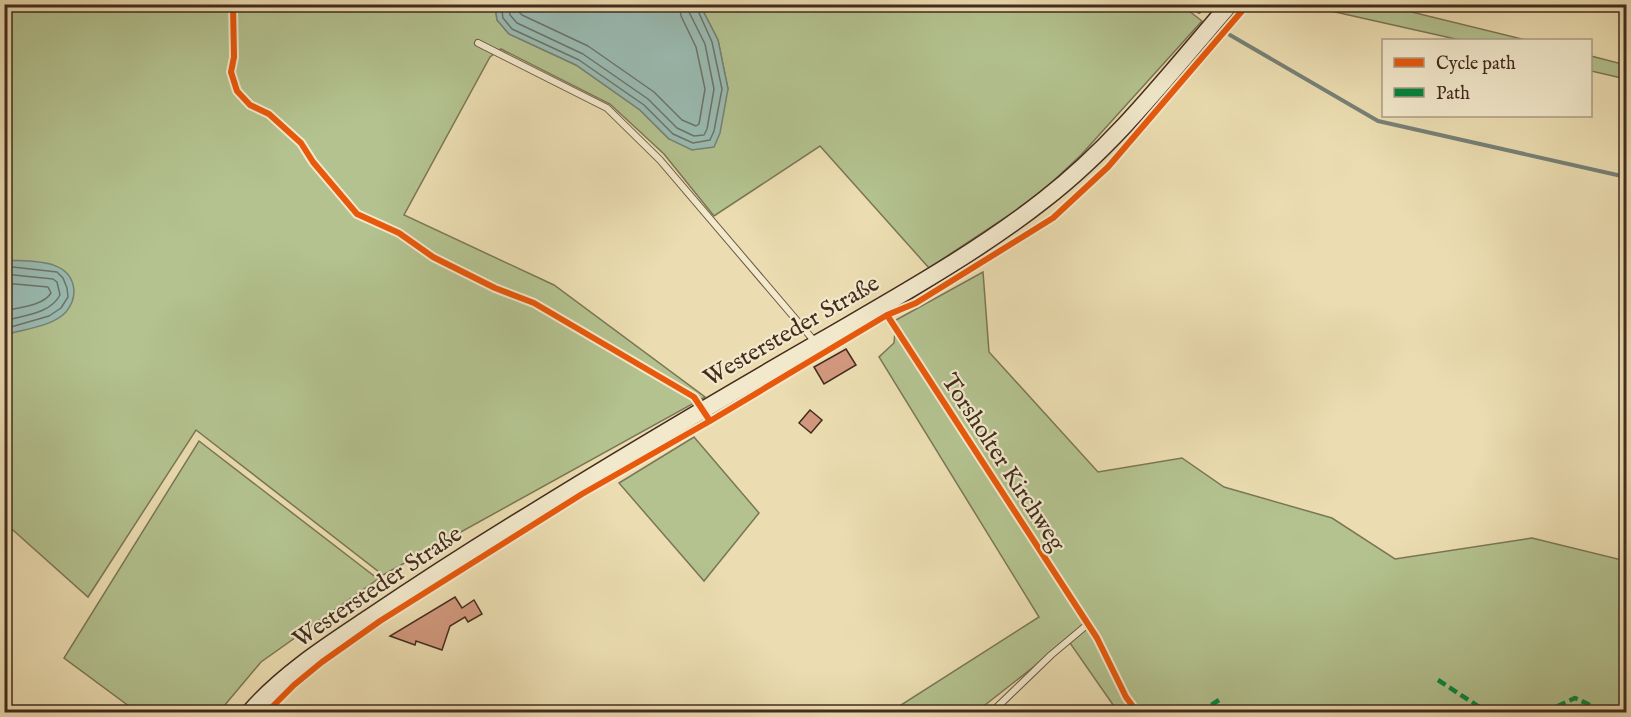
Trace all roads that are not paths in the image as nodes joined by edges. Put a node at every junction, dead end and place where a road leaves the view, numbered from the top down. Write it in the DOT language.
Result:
graph roads {
  1 [pos="1230,4"];
  2 [pos="478,43"];
  3 [pos="881,306"];
  4 [pos="817,344"];
  5 [pos="1088,624"];
  6 [pos="1097,638"];
  7 [pos="250,712"];
  8 [pos="992,712"];
  1 -- 3 [label="main road, Westersteder Straße"];
  2 -- 4 [label="lane"];
  3 -- 4 [label="main road, Westersteder Straße"];
  3 -- 5 [label="lane, Torsholter Kirchweg"];
  4 -- 7 [label="main road, Westersteder Straße"];
  5 -- 6 [label="lane, Torsholter Kirchweg"];
  5 -- 8 [label="lane"];
}
